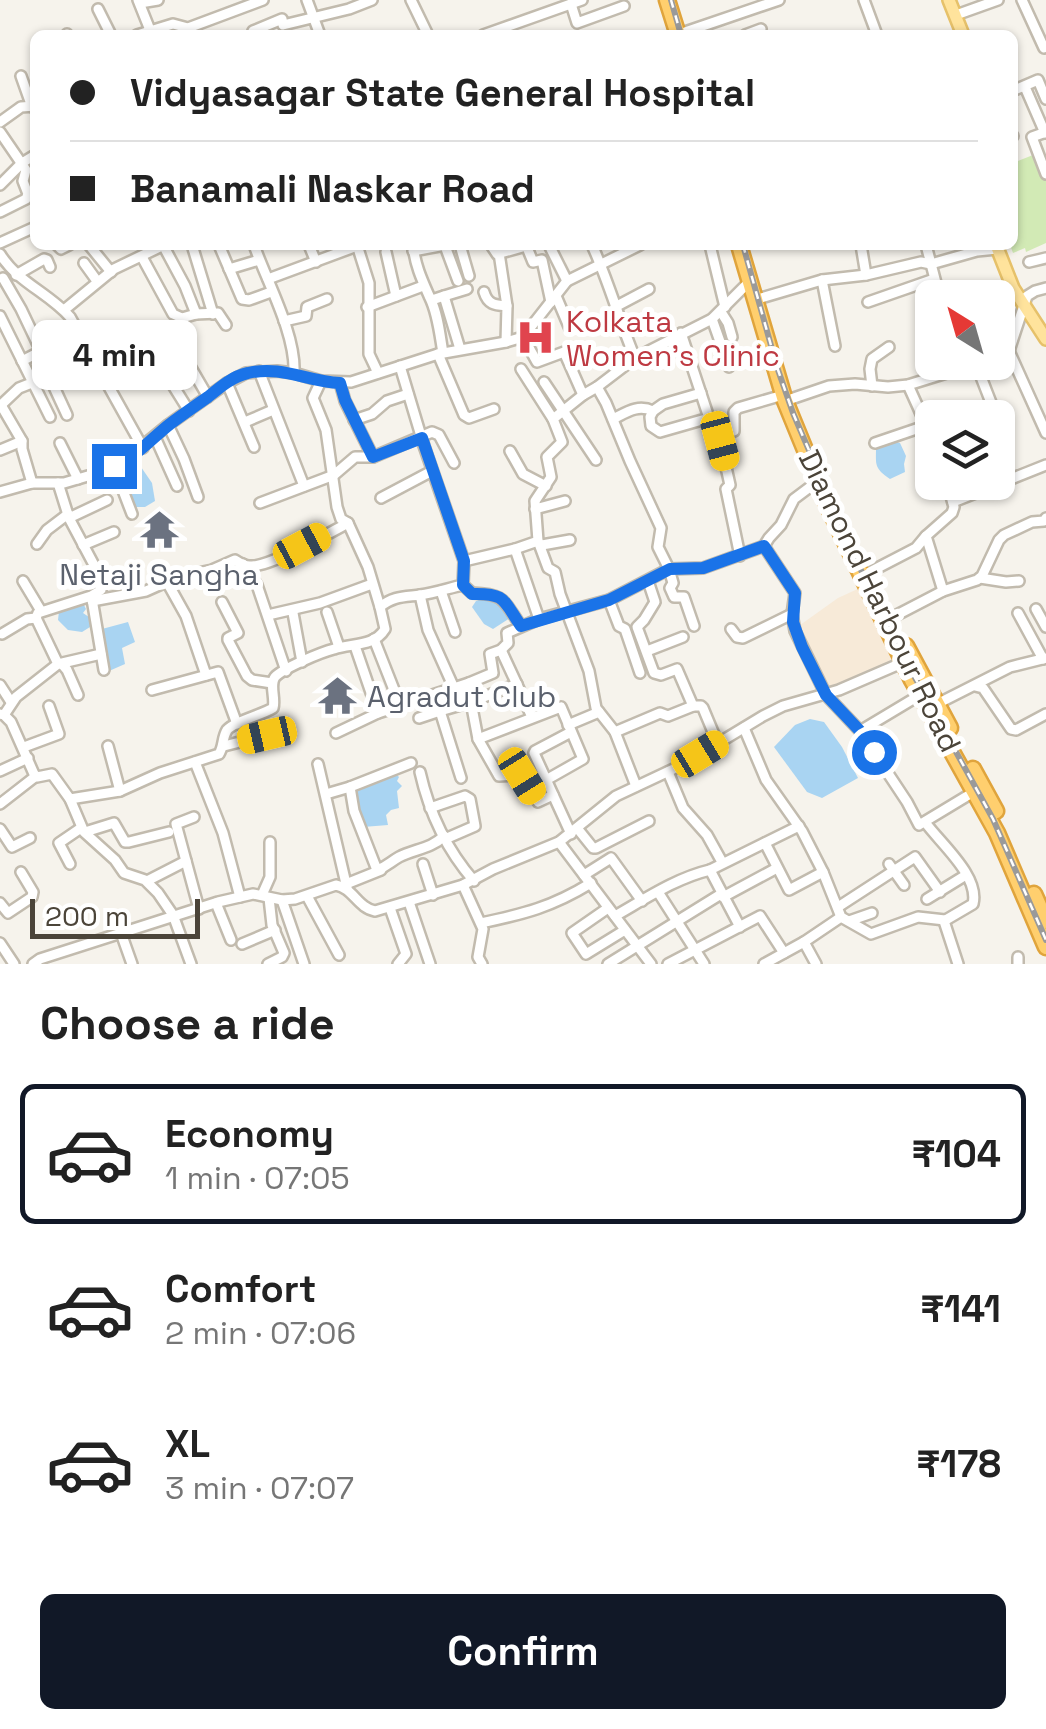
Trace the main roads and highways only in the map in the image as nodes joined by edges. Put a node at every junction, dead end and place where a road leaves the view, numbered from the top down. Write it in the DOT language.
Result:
graph roads {
  1 [pos="667,0"];
  2 [pos="676,0"];
  3 [pos="949,0"];
  4 [pos="681,30"];
  5 [pos="682,30"];
  6 [pos="961,30"];
  7 [pos="740,250"];
  8 [pos="748,250"];
  9 [pos="998,250"];
  10 [pos="1046,339"];
  11 [pos="787,399"];
  12 [pos="865,574"];
  13 [pos="979,788"];
  14 [pos="1046,919"];
  15 [pos="1046,946"];
  1 -- 4 [label="highway"];
  2 -- 5 [label="highway"];
  3 -- 6 [label="main road"];
  7 -- 11 [label="highway, Diamond Harbour Road"];
  8 -- 11 [label="highway, Diamond Harbour Road"];
  9 -- 10 [label="main road"];
  11 -- 12 [label="highway, Diamond Harbour Road"];
  11 -- 12 [label="highway, Diamond Harbour Road"];
  12 -- 13 [label="highway, Diamond Harbour Road"];
  12 -- 13 [label="highway, Diamond Harbour Road"];
  13 -- 14 [label="highway, Diamond Harbour Road"];
  13 -- 15 [label="highway, Diamond Harbour Road"];
}
